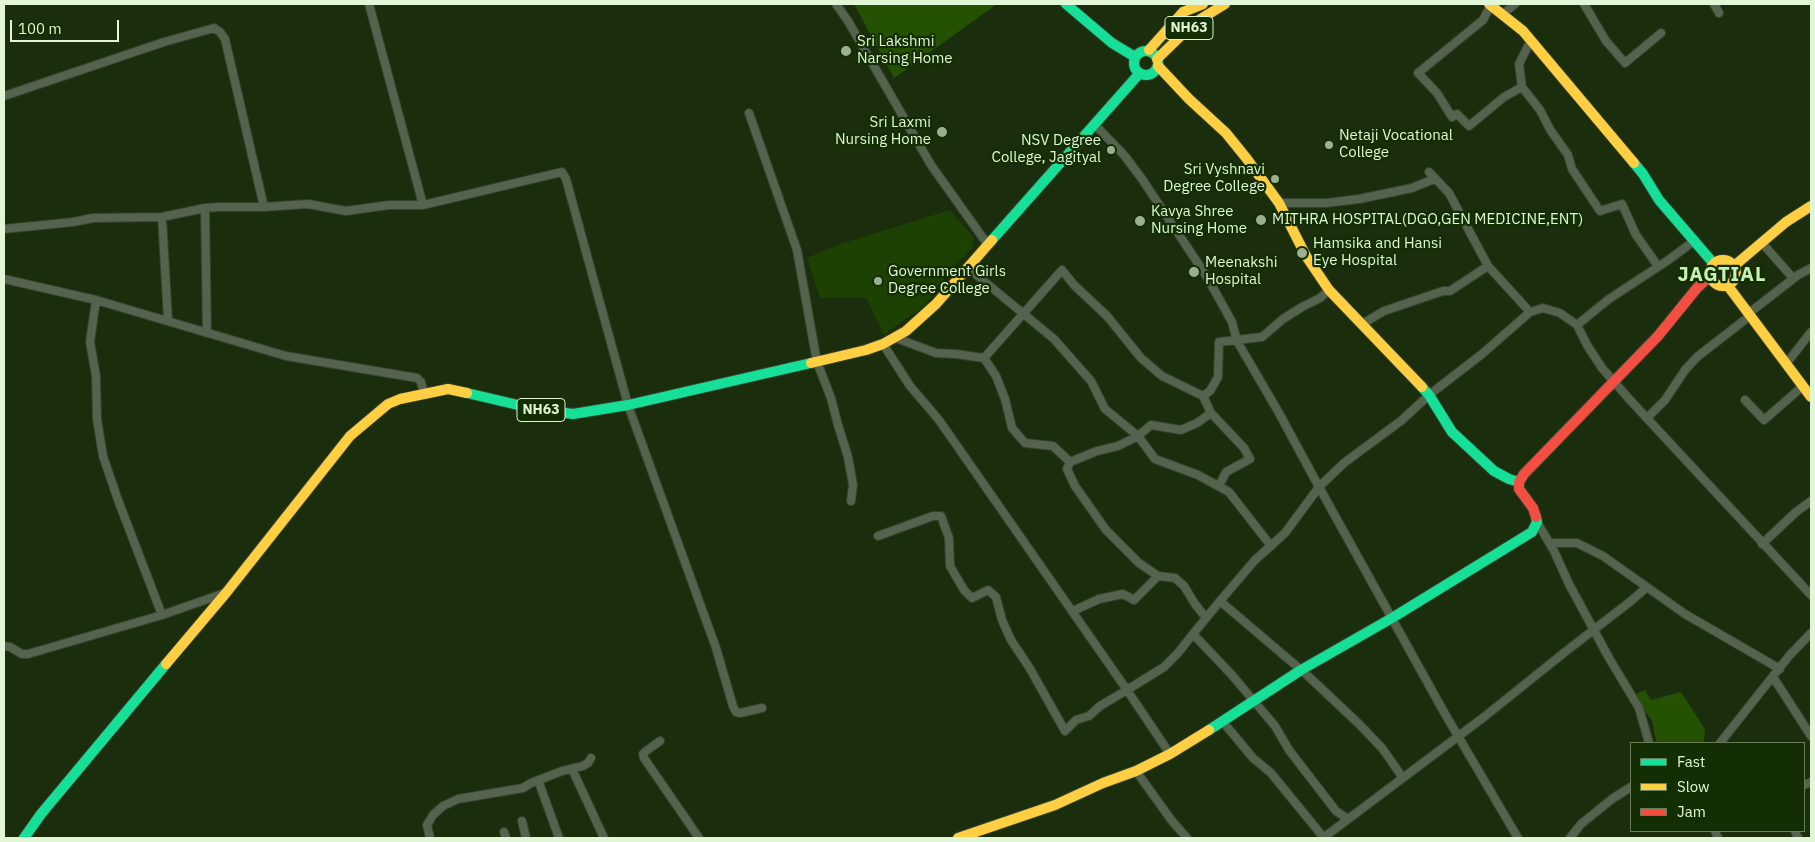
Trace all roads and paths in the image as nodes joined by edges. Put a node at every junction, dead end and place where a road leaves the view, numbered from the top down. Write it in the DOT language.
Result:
graph roads {
  1 [pos="370,4"];
  2 [pos="836,4"];
  3 [pos="1066,4"];
  4 [pos="1203,4"];
  5 [pos="1225,4"];
  6 [pos="1490,4"];
  7 [pos="1515,4"];
  8 [pos="1584,4"];
  9 [pos="1714,4"];
  10 [pos="1182,8"];
  11 [pos="1718,13"];
  12 [pos="1502,14"];
  13 [pos="1194,23"];
  14 [pos="1661,33"];
  15 [pos="1531,40"];
  16 [pos="1149,50"];
  17 [pos="1135,57"];
  18 [pos="1158,62"];
  19 [pos="1139,74"];
  20 [pos="1522,87"];
  21 [pos="4,96"];
  22 [pos="750,113"];
  23 [pos="1094,124"];
  24 [pos="1428,172"];
  25 [pos="1434,179"];
  26 [pos="1279,203"];
  27 [pos="423,205"];
  28 [pos="1811,206"];
  29 [pos="264,207"];
  30 [pos="205,208"];
  31 [pos="162,217"];
  32 [pos="4,229"];
  33 [pos="1694,241"];
  34 [pos="1762,243"];
  35 [pos="988,245"];
  36 [pos="1714,264"];
  37 [pos="1488,266"];
  38 [pos="1658,266"];
  39 [pos="1734,266"];
  40 [pos="968,268"];
  41 [pos="1811,268"];
  42 [pos="1710,276"];
  43 [pos="1793,278"];
  44 [pos="4,280"];
  45 [pos="1728,286"];
  46 [pos="1329,290"];
  47 [pos="96,300"];
  48 [pos="1024,312"];
  49 [pos="1530,312"];
  50 [pos="1750,314"];
  51 [pos="168,320"];
  52 [pos="1362,324"];
  53 [pos="1577,325"];
  54 [pos="1811,332"];
  55 [pos="207,333"];
  56 [pos="896,338"];
  57 [pos="1237,341"];
  58 [pos="883,344"];
  59 [pos="984,358"];
  60 [pos="817,362"];
  61 [pos="1786,364"];
  62 [pos="1615,382"];
  63 [pos="1803,386"];
  64 [pos="424,392"];
  65 [pos="1429,395"];
  66 [pos="1203,396"];
  67 [pos="1811,397"];
  68 [pos="1745,400"];
  69 [pos="628,405"];
  70 [pos="1211,413"];
  71 [pos="1647,418"];
  72 [pos="1138,436"];
  73 [pos="1070,462"];
  74 [pos="1519,482"];
  75 [pos="1219,486"];
  76 [pos="1319,487"];
  77 [pos="852,501"];
  78 [pos="1811,501"];
  79 [pos="1537,522"];
  80 [pos="878,536"];
  81 [pos="1550,543"];
  82 [pos="1762,544"];
  83 [pos="1271,546"];
  84 [pos="1158,576"];
  85 [pos="1647,587"];
  86 [pos="226,593"];
  87 [pos="1811,596"];
  88 [pos="1220,601"];
  89 [pos="1073,611"];
  90 [pos="162,615"];
  91 [pos="1206,618"];
  92 [pos="1392,618"];
  93 [pos="1594,630"];
  94 [pos="1811,633"];
  95 [pos="1193,634"];
  96 [pos="4,646"];
  97 [pos="1780,669"];
  98 [pos="1301,670"];
  99 [pos="1773,677"];
  100 [pos="1127,690"];
  101 [pos="1254,701"];
  102 [pos="762,708"];
  103 [pos="1224,722"];
  104 [pos="1459,736"];
  105 [pos="1811,736"];
  106 [pos="660,741"];
  107 [pos="1650,742"];
  108 [pos="1721,742"];
  109 [pos="1170,754"];
  110 [pos="591,758"];
  111 [pos="572,768"];
  112 [pos="1136,770"];
  113 [pos="1403,778"];
  114 [pos="538,780"];
  115 [pos="1630,788"];
  116 [pos="1348,819"];
  117 [pos="522,821"];
  118 [pos="24,838"];
  119 [pos="430,838"];
  120 [pos="526,838"];
  121 [pos="559,838"];
  122 [pos="604,838"];
  123 [pos="699,838"];
  124 [pos="958,838"];
  125 [pos="1187,838"];
  126 [pos="1323,838"];
  127 [pos="1518,838"];
  128 [pos="1570,838"];
  1 -- 27 [label="street"];
  2 -- 35 [label="street"];
  3 -- 17 [label="main road"];
  4 -- 10 [label="main road, NH63"];
  5 -- 13 [label="main road, NH63"];
  6 -- 12 [label="main road"];
  6 -- 20 [label="street"];
  7 -- 12 [label="street"];
  8 -- 14 [label="street"];
  9 -- 11 [label="street"];
  10 -- 13 [label="main road"];
  10 -- 16 [label="main road, NH63"];
  12 -- 15 [label="main road"];
  13 -- 18 [label="main road, NH63"];
  15 -- 20 [label="street"];
  15 -- 33 [label="main road"];
  16 -- 17 [label="main road, NH63"];
  16 -- 18 [label="main road, NH63"];
  17 -- 19 [label="main road"];
  18 -- 19 [label="main road, NH63"];
  18 -- 26 [label="main road"];
  19 -- 23 [label="main road, NH63"];
  20 -- 38 [label="street"];
  21 -- 29 [label="street"];
  22 -- 60 [label="street"];
  23 -- 35 [label="main road, NH63"];
  23 -- 57 [label="street"];
  24 -- 25 [label="street"];
  25 -- 26 [label="street"];
  25 -- 37 [label="street"];
  26 -- 46 [label="main road"];
  27 -- 29 [label="street"];
  27 -- 69 [label="street"];
  28 -- 34 [label="main road"];
  29 -- 30 [label="street"];
  30 -- 31 [label="street"];
  30 -- 55 [label="street"];
  31 -- 32 [label="street"];
  31 -- 51 [label="street"];
  33 -- 36 [label="main road"];
  33 -- 38 [label="street"];
  34 -- 39 [label="main road"];
  34 -- 43 [label="street"];
  35 -- 40 [label="main road, NH63"];
  36 -- 39 [label="main road"];
  36 -- 42 [label="main road"];
  37 -- 49 [label="street"];
  37 -- 52 [label="street"];
  38 -- 53 [label="street"];
  39 -- 45 [label="main road"];
  40 -- 48 [label="street"];
  40 -- 56 [label="main road, NH63"];
  41 -- 43 [label="street"];
  42 -- 45 [label="main road"];
  42 -- 62 [label="main road"];
  43 -- 50 [label="street"];
  44 -- 47 [label="street"];
  45 -- 50 [label="main road"];
  46 -- 52 [label="main road"];
  46 -- 57 [label="street"];
  47 -- 51 [label="street"];
  47 -- 90 [label="street"];
  48 -- 59 [label="street"];
  48 -- 66 [label="street"];
  48 -- 72 [label="street"];
  49 -- 53 [label="street"];
  49 -- 65 [label="street"];
  50 -- 61 [label="main road"];
  50 -- 71 [label="street"];
  51 -- 55 [label="street"];
  52 -- 65 [label="main road"];
  53 -- 62 [label="street"];
  54 -- 61 [label="street"];
  55 -- 64 [label="street"];
  56 -- 58 [label="main road, NH63"];
  56 -- 59 [label="street"];
  57 -- 66 [label="street"];
  57 -- 76 [label="street"];
  58 -- 60 [label="main road, NH63"];
  58 -- 89 [label="street"];
  59 -- 73 [label="street"];
  60 -- 69 [label="main road, NH63"];
  60 -- 77 [label="street"];
  61 -- 63 [label="main road"];
  62 -- 71 [label="street"];
  62 -- 74 [label="main road"];
  63 -- 67 [label="main road"];
  63 -- 68 [label="street"];
  64 -- 69 [label="main road, NH63"];
  64 -- 86 [label="main road, NH63"];
  65 -- 74 [label="main road"];
  65 -- 76 [label="street"];
  66 -- 70 [label="street"];
  69 -- 102 [label="street"];
  70 -- 72 [label="street"];
  70 -- 75 [label="street"];
  71 -- 82 [label="street"];
  72 -- 73 [label="street"];
  72 -- 75 [label="street"];
  73 -- 84 [label="street"];
  74 -- 79 [label="main road"];
  75 -- 83 [label="street"];
  76 -- 83 [label="street"];
  76 -- 92 [label="street"];
  78 -- 82 [label="street"];
  79 -- 81 [label="street"];
  79 -- 92 [label="main road"];
  80 -- 100 [label="street"];
  81 -- 85 [label="street"];
  81 -- 93 [label="street"];
  82 -- 87 [label="street"];
  83 -- 88 [label="street"];
  84 -- 89 [label="street"];
  84 -- 91 [label="street"];
  85 -- 93 [label="street"];
  85 -- 97 [label="street"];
  86 -- 90 [label="street"];
  86 -- 118 [label="main road, NH63"];
  88 -- 91 [label="street"];
  88 -- 98 [label="street"];
  89 -- 100 [label="street"];
  90 -- 96 [label="street"];
  91 -- 95 [label="street"];
  92 -- 98 [label="main road"];
  92 -- 104 [label="street"];
  93 -- 104 [label="street"];
  93 -- 107 [label="street"];
  94 -- 97 [label="street"];
  95 -- 100 [label="street"];
  95 -- 101 [label="street"];
  97 -- 99 [label="street"];
  98 -- 101 [label="main road"];
  98 -- 113 [label="street"];
  99 -- 105 [label="street"];
  99 -- 108 [label="street"];
  100 -- 109 [label="street"];
  101 -- 103 [label="main road"];
  101 -- 116 [label="street"];
  103 -- 109 [label="main road"];
  103 -- 126 [label="street"];
  104 -- 113 [label="street"];
  104 -- 127 [label="street"];
  106 -- 123 [label="street"];
  109 -- 112 [label="main road"];
  110 -- 111 [label="street"];
  111 -- 114 [label="street"];
  111 -- 122 [label="street"];
  112 -- 124 [label="main road"];
  112 -- 125 [label="street"];
  113 -- 116 [label="street"];
  114 -- 119 [label="street"];
  114 -- 121 [label="street"];
  115 -- 128 [label="street"];
  116 -- 126 [label="street"];
  117 -- 120 [label="street"];
}
